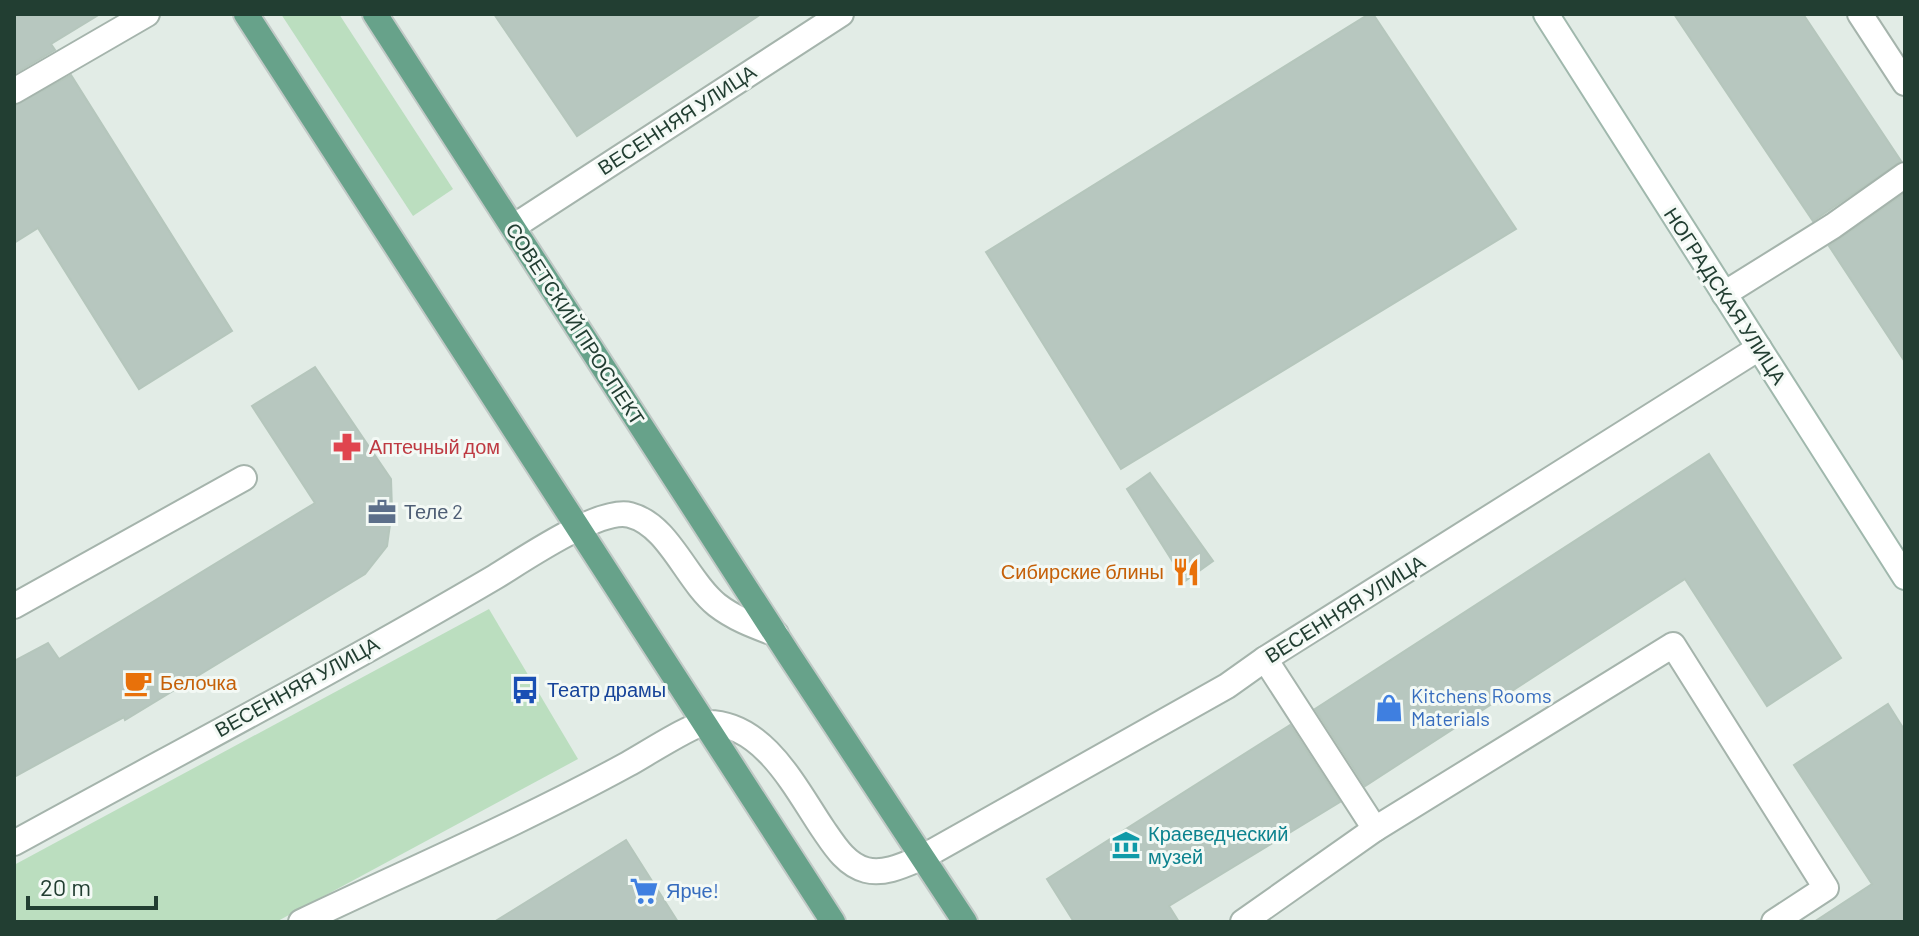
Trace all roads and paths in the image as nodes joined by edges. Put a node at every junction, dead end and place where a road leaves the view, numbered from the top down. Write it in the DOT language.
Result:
graph roads {
  1 [pos="147,14"];
  2 [pos="246,14"];
  3 [pos="375,14"];
  4 [pos="841,14"];
  5 [pos="1546,14"];
  6 [pos="1860,14"];
  7 [pos="1905,83"];
  8 [pos="14,91"];
  9 [pos="1905,175"];
  10 [pos="513,227"];
  11 [pos="1724,294"];
  12 [pos="1759,348"];
  13 [pos="244,478"];
  14 [pos="578,528"];
  15 [pos="1905,577"];
  16 [pos="14,606"];
  17 [pos="776,634"];
  18 [pos="1265,659"];
  19 [pos="704,722"];
  20 [pos="1375,829"];
  21 [pos="14,843"];
  22 [pos="923,857"];
  23 [pos="301,922"];
  24 [pos="833,922"];
  25 [pos="965,922"];
  26 [pos="1243,922"];
  27 [pos="1774,922"];
  1 -- 8 [label="street"];
  2 -- 14 [label="main road"];
  3 -- 10 [label="main road, СОВЕТСКИЙ ПРОСПЕКТ"];
  4 -- 10 [label="street, ВЕСЕННЯЯ УЛИЦА"];
  5 -- 11 [label="street, НОГРАДСКАЯ УЛИЦА"];
  6 -- 7 [label="street"];
  9 -- 11 [label="street"];
  10 -- 17 [label="main road, СОВЕТСКИЙ ПРОСПЕКТ"];
  11 -- 12 [label="street, НОГРАДСКАЯ УЛИЦА"];
  12 -- 15 [label="street, НОГРАДСКАЯ УЛИЦА"];
  12 -- 18 [label="street, ВЕСЕННЯЯ УЛИЦА"];
  13 -- 16 [label="street"];
  14 -- 17 [label="street"];
  14 -- 19 [label="main road"];
  14 -- 21 [label="street, ВЕСЕННЯЯ УЛИЦА"];
  17 -- 22 [label="main road, СОВЕТСКИЙ ПРОСПЕКТ"];
  18 -- 20 [label="street"];
  18 -- 22 [label="street, ВЕСЕННЯЯ УЛИЦА"];
  19 -- 22 [label="street"];
  19 -- 23 [label="street"];
  19 -- 24 [label="main road"];
  20 -- 26 [label="street"];
  20 -- 27 [label="street"];
  22 -- 25 [label="main road, СОВЕТСКИЙ ПРОСПЕКТ"];
}
